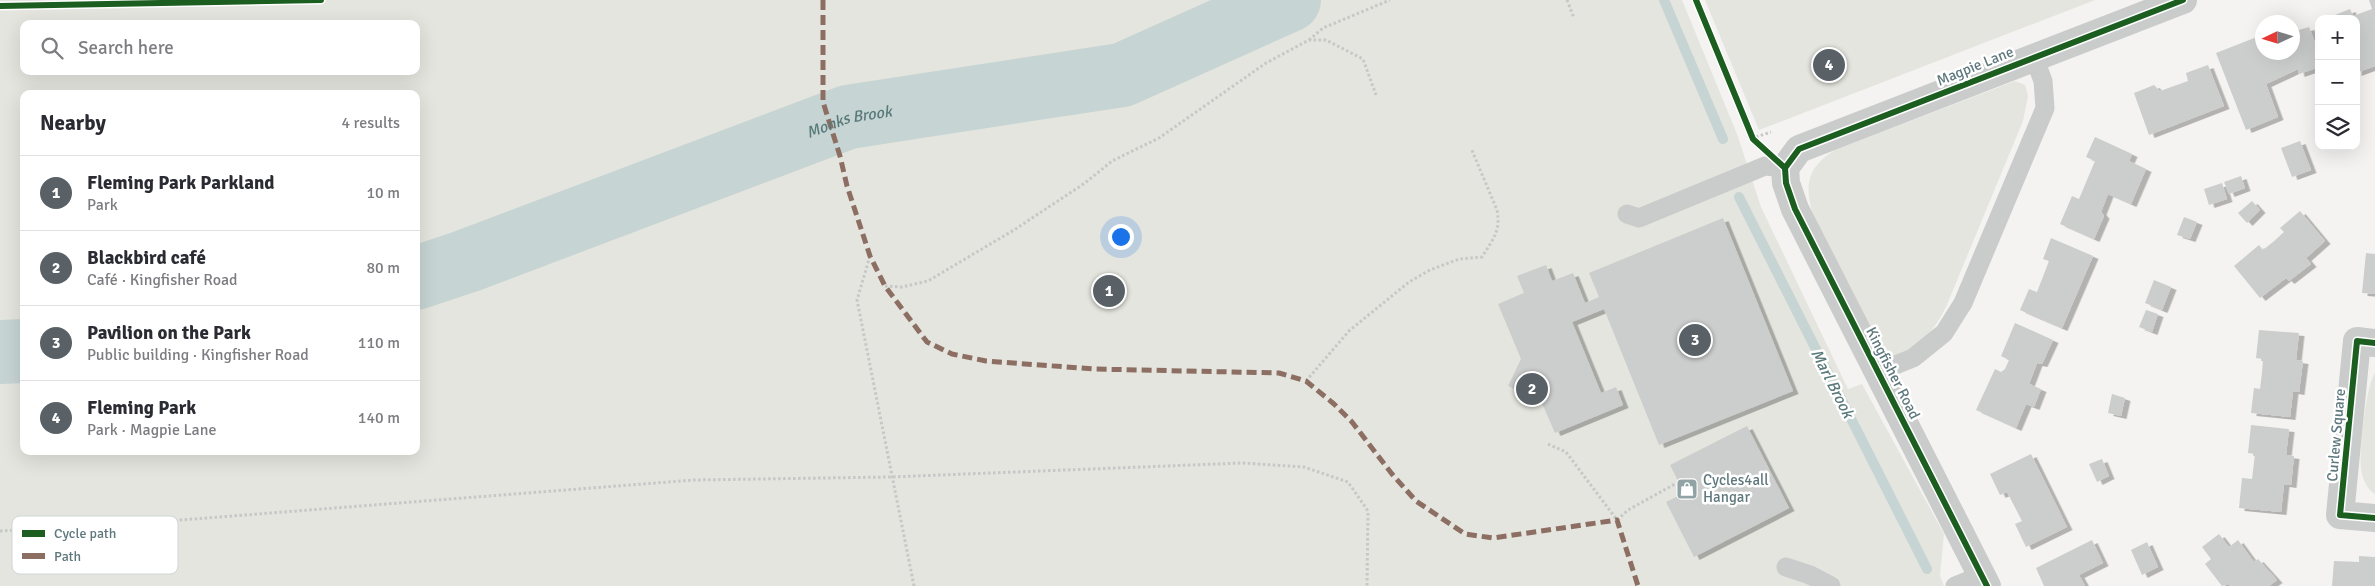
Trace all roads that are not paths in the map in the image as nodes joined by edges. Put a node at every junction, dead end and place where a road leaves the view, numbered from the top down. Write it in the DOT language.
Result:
graph roads {
  1 [pos="2183,0"];
  2 [pos="2034,56"];
  3 [pos="1785,168"];
  4 [pos="1627,214"];
  5 [pos="2375,343"];
  6 [pos="1878,372"];
  7 [pos="2375,518"];
  8 [pos="1786,567"];
  9 [pos="1985,581"];
  10 [pos="1831,586"];
  11 [pos="1955,586"];
  1 -- 2 [label="street, Magpie Lane"];
  2 -- 3 [label="street, Magpie Lane"];
  2 -- 6 [label="lane"];
  3 -- 4 [label="lane"];
  3 -- 6 [label="street, Kingfisher Road"];
  5 -- 7 [label="street, Curlew Square"];
  6 -- 9 [label="street, Kingfisher Road"];
  8 -- 10 [label="lane"];
  9 -- 11 [label="lane"];
}
